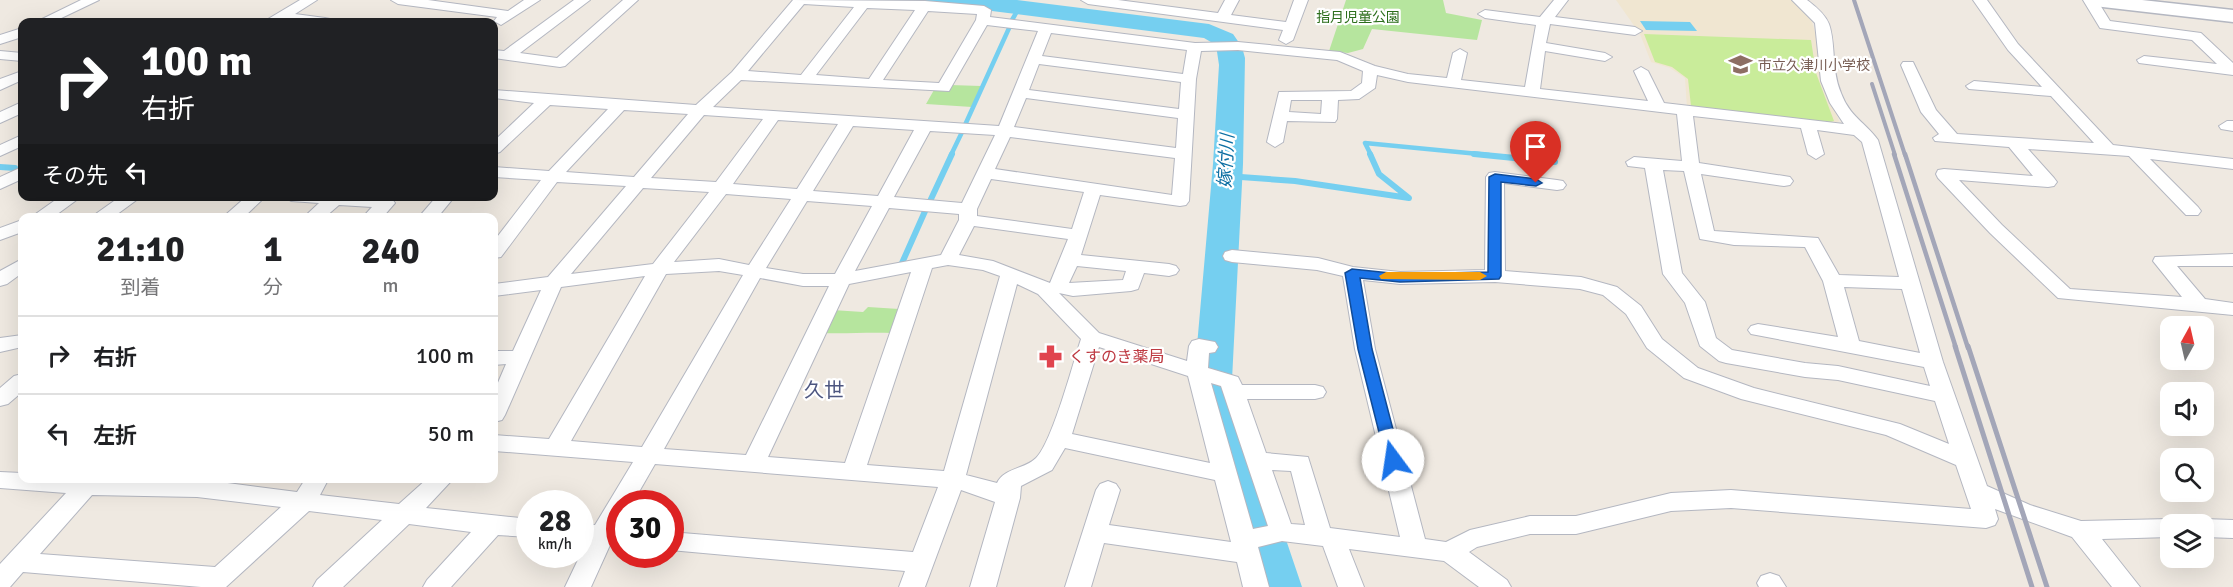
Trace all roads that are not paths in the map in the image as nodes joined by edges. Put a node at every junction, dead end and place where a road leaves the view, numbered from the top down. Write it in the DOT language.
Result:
graph roads {
  1 [pos="92,0"];
  2 [pos="310,0"];
  3 [pos="398,0"];
  4 [pos="533,0"];
  5 [pos="583,0"];
  6 [pos="632,0"];
  7 [pos="800,0"];
  8 [pos="1088,0"];
  9 [pos="1232,0"];
  10 [pos="1301,0"];
  11 [pos="1562,0"];
  12 [pos="1799,0"];
  13 [pos="1980,0"];
  14 [pos="2092,0"];
  15 [pos="1105,1"];
  16 [pos="942,3"];
  17 [pos="863,4"];
  18 [pos="1156,4"];
  19 [pos="924,6"];
  20 [pos="1485,14"];
  21 [pos="510,15"];
  22 [pos="2233,16"];
  23 [pos="1223,17"];
  24 [pos="52,18"];
  25 [pos="278,18"];
  26 [pos="983,20"];
  27 [pos="1546,21"];
  28 [pos="498,22"];
  29 [pos="1290,27"];
  30 [pos="1046,28"];
  31 [pos="1635,31"];
  32 [pos="18,33"];
  33 [pos="0,40"];
  34 [pos="1538,45"];
  35 [pos="1195,47"];
  36 [pos="1283,50"];
  37 [pos="1460,53"];
  38 [pos="0,55"];
  39 [pos="501,55"];
  40 [pos="18,57"];
  41 [pos="1605,57"];
  42 [pos="1033,59"];
  43 [pos="2144,60"];
  44 [pos="1908,65"];
  45 [pos="1370,69"];
  46 [pos="1641,71"];
  47 [pos="2232,71"];
  48 [pos="737,75"];
  49 [pos="18,77"];
  50 [pos="806,78"];
  51 [pos="1189,79"];
  52 [pos="1453,82"];
  53 [pos="873,84"];
  54 [pos="0,85"];
  55 [pos="1974,86"];
  56 [pos="2053,92"];
  57 [pos="1019,93"];
  58 [pos="1532,93"];
  59 [pos="498,94"];
  60 [pos="1330,97"];
  61 [pos="546,100"];
  62 [pos="620,105"];
  63 [pos="1658,106"];
  64 [pos="18,110"];
  65 [pos="700,110"];
  66 [pos="1684,110"];
  67 [pos="1188,115"];
  68 [pos="773,116"];
  69 [pos="1280,116"];
  70 [pos="0,118"];
  71 [pos="848,121"];
  72 [pos="925,125"];
  73 [pos="1808,126"];
  74 [pos="1856,130"];
  75 [pos="1005,131"];
  76 [pos="502,132"];
  77 [pos="18,142"];
  78 [pos="1275,142"];
  79 [pos="2015,144"];
  80 [pos="2108,149"];
  81 [pos="0,151"];
  82 [pos="2134,152"];
  83 [pos="1182,154"];
  84 [pos="1816,154"];
  85 [pos="0,163"];
  86 [pos="2232,164"];
  87 [pos="18,165"];
  88 [pos="1691,167"];
  89 [pos="498,172"];
  90 [pos="986,173"];
  91 [pos="18,174"];
  92 [pos="552,177"];
  93 [pos="1784,181"];
  94 [pos="637,182"];
  95 [pos="0,184"];
  96 [pos="1557,185"];
  97 [pos="1094,187"];
  98 [pos="721,188"];
  99 [pos="802,195"];
  100 [pos="66,201"];
  101 [pos="126,201"];
  102 [pos="252,201"];
  103 [pos="333,201"];
  104 [pos="351,201"];
  105 [pos="442,201"];
  106 [pos="885,202"];
  107 [pos="2192,211"];
  108 [pos="47,213"];
  109 [pos="107,213"];
  110 [pos="237,213"];
  111 [pos="318,213"];
  112 [pos="376,213"];
  113 [pos="432,213"];
  114 [pos="968,215"];
  115 [pos="18,227"];
  116 [pos="0,235"];
  117 [pos="1077,235"];
  118 [pos="498,248"];
  119 [pos="1232,256"];
  120 [pos="948,259"];
  121 [pos="1072,260"];
  122 [pos="2233,260"];
  123 [pos="923,265"];
  124 [pos="1137,267"];
  125 [pos="18,268"];
  126 [pos="658,269"];
  127 [pos="1169,270"];
  128 [pos="755,271"];
  129 [pos="1010,273"];
  130 [pos="1352,273"];
  131 [pos="1495,276"];
  132 [pos="0,280"];
  133 [pos="841,280"];
  134 [pos="1833,281"];
  135 [pos="554,282"];
  136 [pos="1912,283"];
  137 [pos="1052,288"];
  138 [pos="498,289"];
  139 [pos="2199,304"];
  140 [pos="2233,309"];
  141 [pos="1758,330"];
  142 [pos="1092,338"];
  143 [pos="18,342"];
  144 [pos="0,345"];
  145 [pos="1850,346"];
  146 [pos="1208,347"];
  147 [pos="519,357"];
  148 [pos="498,358"];
  149 [pos="1933,362"];
  150 [pos="1197,371"];
  151 [pos="18,384"];
  152 [pos="1232,387"];
  153 [pos="1315,392"];
  154 [pos="1944,396"];
  155 [pos="0,399"];
  156 [pos="498,406"];
  157 [pos="1059,439"];
  158 [pos="498,443"];
  159 [pos="556,447"];
  160 [pos="648,456"];
  161 [pos="1966,460"];
  162 [pos="1258,461"];
  163 [pos="754,463"];
  164 [pos="853,473"];
  165 [pos="1225,474"];
  166 [pos="0,480"];
  167 [pos="953,480"];
  168 [pos="18,481"];
  169 [pos="43,483"];
  170 [pos="201,483"];
  171 [pos="315,483"];
  172 [pos="438,483"];
  173 [pos="86,486"];
  174 [pos="629,490"];
  175 [pos="1108,490"];
  176 [pos="1976,491"];
  177 [pos="1008,498"];
  178 [pos="303,502"];
  179 [pos="405,514"];
  180 [pos="492,525"];
  181 [pos="516,527"];
  182 [pos="2160,528"];
  183 [pos="2214,528"];
  184 [pos="2233,529"];
  185 [pos="2081,530"];
  186 [pos="1095,532"];
  187 [pos="1282,532"];
  188 [pos="601,535"];
  189 [pos="1326,537"];
  190 [pos="684,542"];
  191 [pos="1245,548"];
  192 [pos="1415,548"];
  193 [pos="1457,558"];
  194 [pos="19,562"];
  195 [pos="921,563"];
  196 [pos="0,581"];
  197 [pos="215,582"];
  198 [pos="326,587"];
  199 [pos="436,587"];
  200 [pos="578,587"];
  201 [pos="912,587"];
  202 [pos="983,587"];
  203 [pos="1078,587"];
  204 [pos="1256,587"];
  205 [pos="1351,587"];
  206 [pos="1474,587"];
  207 [pos="1498,587"];
  208 [pos="2127,587"];
  1 -- 24 [label="street"];
  2 -- 25 [label="street"];
  3 -- 21 [label="street"];
  4 -- 21 [label="street"];
  5 -- 39 [label="street"];
  6 -- 39 [label="street"];
  7 -- 17 [label="street"];
  7 -- 48 [label="street"];
  8 -- 15 [label="street"];
  9 -- 23 [label="street"];
  10 -- 29 [label="street"];
  11 -- 27 [label="street"];
  12 -- 74 [label="street"];
  13 -- 56 [label="street"];
  14 -- 22 [label="main road"];
  14 -- 47 [label="street"];
  15 -- 18 [label="street"];
  16 -- 19 [label="street"];
  16 -- 26 [label="street"];
  17 -- 19 [label="street"];
  17 -- 50 [label="street"];
  18 -- 23 [label="street"];
  19 -- 53 [label="street"];
  20 -- 27 [label="street"];
  21 -- 28 [label="street"];
  23 -- 29 [label="street"];
  26 -- 30 [label="street"];
  26 -- 53 [label="street"];
  27 -- 31 [label="street"];
  27 -- 34 [label="street"];
  29 -- 36 [label="street"];
  30 -- 35 [label="street"];
  30 -- 42 [label="street"];
  32 -- 33 [label="street"];
  34 -- 41 [label="street"];
  34 -- 58 [label="street"];
  35 -- 36 [label="street"];
  35 -- 51 [label="street"];
  36 -- 45 [label="street"];
  37 -- 52 [label="street"];
  38 -- 40 [label="street"];
  42 -- 51 [label="street"];
  42 -- 57 [label="street"];
  43 -- 47 [label="street"];
  44 -- 79 [label="street"];
  45 -- 52 [label="street"];
  45 -- 60 [label="street"];
  46 -- 63 [label="street"];
  48 -- 50 [label="street"];
  48 -- 65 [label="street"];
  49 -- 54 [label="street"];
  50 -- 53 [label="street"];
  51 -- 67 [label="street"];
  52 -- 58 [label="street"];
  55 -- 56 [label="street"];
  56 -- 80 [label="street"];
  57 -- 67 [label="street"];
  57 -- 75 [label="street"];
  58 -- 63 [label="street"];
  59 -- 61 [label="street"];
  60 -- 69 [label="street"];
  60 -- 69 [label="street"];
  61 -- 62 [label="street"];
  61 -- 76 [label="street"];
  62 -- 65 [label="street"];
  62 -- 92 [label="street"];
  63 -- 66 [label="street"];
  64 -- 70 [label="street"];
  65 -- 68 [label="street"];
  65 -- 94 [label="street"];
  66 -- 73 [label="street"];
  66 -- 88 [label="street"];
  67 -- 83 [label="street"];
  68 -- 71 [label="street"];
  68 -- 98 [label="street"];
  69 -- 78 [label="street"];
  71 -- 72 [label="street"];
  71 -- 99 [label="street"];
  72 -- 75 [label="street"];
  72 -- 106 [label="street"];
  73 -- 74 [label="street"];
  73 -- 84 [label="street"];
  74 -- 136 [label="street"];
  75 -- 83 [label="street"];
  75 -- 90 [label="street"];
  77 -- 81 [label="street"];
  79 -- 80 [label="street"];
  79 -- 139 [label="street"];
  80 -- 82 [label="street"];
  82 -- 86 [label="street"];
  82 -- 107 [label="street"];
  83 -- 97 [label="street"];
  85 -- 87 [label="street"];
  88 -- 93 [label="street"];
  88 -- 134 [label="street"];
  88 -- 154 [label="street"];
  89 -- 92 [label="street"];
  90 -- 97 [label="street"];
  90 -- 114 [label="street"];
  91 -- 95 [label="street"];
  92 -- 94 [label="street"];
  92 -- 118 [label="street"];
  94 -- 98 [label="street"];
  94 -- 135 [label="street"];
  96 -- 131 [label="street"];
  97 -- 117 [label="street"];
  98 -- 99 [label="street"];
  98 -- 126 [label="street"];
  99 -- 106 [label="street"];
  99 -- 128 [label="street"];
  100 -- 108 [label="street"];
  101 -- 109 [label="street"];
  102 -- 110 [label="street"];
  103 -- 111 [label="street"];
  104 -- 112 [label="street"];
  105 -- 113 [label="street"];
  106 -- 114 [label="street"];
  106 -- 133 [label="street"];
  114 -- 117 [label="street"];
  114 -- 120 [label="street"];
  115 -- 116 [label="street"];
  117 -- 121 [label="street"];
  119 -- 130 [label="street"];
  120 -- 123 [label="street"];
  120 -- 129 [label="street"];
  121 -- 124 [label="street"];
  121 -- 137 [label="street"];
  122 -- 139 [label="street"];
  123 -- 133 [label="street"];
  123 -- 164 [label="street"];
  124 -- 127 [label="street"];
  124 -- 137 [label="street"];
  125 -- 132 [label="street"];
  126 -- 128 [label="street"];
  126 -- 135 [label="street"];
  126 -- 159 [label="street"];
  128 -- 133 [label="street"];
  128 -- 160 [label="street"];
  129 -- 137 [label="street"];
  129 -- 167 [label="street"];
  130 -- 131 [label="street"];
  130 -- 192 [label="street"];
  131 -- 161 [label="street"];
  133 -- 163 [label="street"];
  134 -- 136 [label="street"];
  134 -- 145 [label="street"];
  135 -- 138 [label="street"];
  135 -- 147 [label="street"];
  136 -- 149 [label="street"];
  137 -- 142 [label="street"];
  139 -- 140 [label="street"];
  141 -- 145 [label="street"];
  142 -- 150 [label="street"];
  142 -- 157 [label="street"];
  143 -- 144 [label="street"];
  145 -- 149 [label="street"];
  146 -- 150 [label="street"];
  147 -- 148 [label="street"];
  147 -- 156 [label="street"];
  149 -- 154 [label="street"];
  150 -- 152 [label="street"];
  150 -- 165 [label="street"];
  151 -- 155 [label="street"];
  152 -- 153 [label="street"];
  152 -- 162 [label="street"];
  154 -- 161 [label="street"];
  157 -- 165 [label="street"];
  157 -- 177 [label="street"];
  158 -- 159 [label="street"];
  159 -- 160 [label="street"];
  160 -- 163 [label="street"];
  160 -- 174 [label="street"];
  161 -- 176 [label="street"];
  162 -- 187 [label="street"];
  162 -- 189 [label="street"];
  163 -- 164 [label="street"];
  164 -- 167 [label="street"];
  165 -- 191 [label="street"];
  166 -- 168 [label="street"];
  167 -- 177 [label="street"];
  167 -- 195 [label="street"];
  169 -- 173 [label="street"];
  170 -- 173 [label="street"];
  170 -- 178 [label="street"];
  171 -- 178 [label="street"];
  172 -- 179 [label="street"];
  173 -- 194 [label="street"];
  175 -- 186 [label="street"];
  176 -- 185 [label="street"];
  176 -- 193 [label="street"];
  177 -- 202 [label="street"];
  178 -- 179 [label="street"];
  178 -- 197 [label="street"];
  179 -- 180 [label="street"];
  179 -- 198 [label="street"];
  180 -- 181 [label="street"];
  180 -- 199 [label="street"];
  182 -- 185 [label="street"];
  183 -- 184 [label="street"];
  185 -- 208 [label="street"];
  186 -- 191 [label="street"];
  186 -- 203 [label="street"];
  187 -- 189 [label="street"];
  187 -- 191 [label="street"];
  188 -- 200 [label="street"];
  189 -- 192 [label="street"];
  189 -- 205 [label="street"];
  190 -- 195 [label="street"];
  191 -- 204 [label="street"];
  192 -- 193 [label="street"];
  193 -- 206 [label="street"];
  193 -- 207 [label="street"];
  194 -- 196 [label="street"];
  194 -- 197 [label="street"];
  195 -- 201 [label="street"];
}
